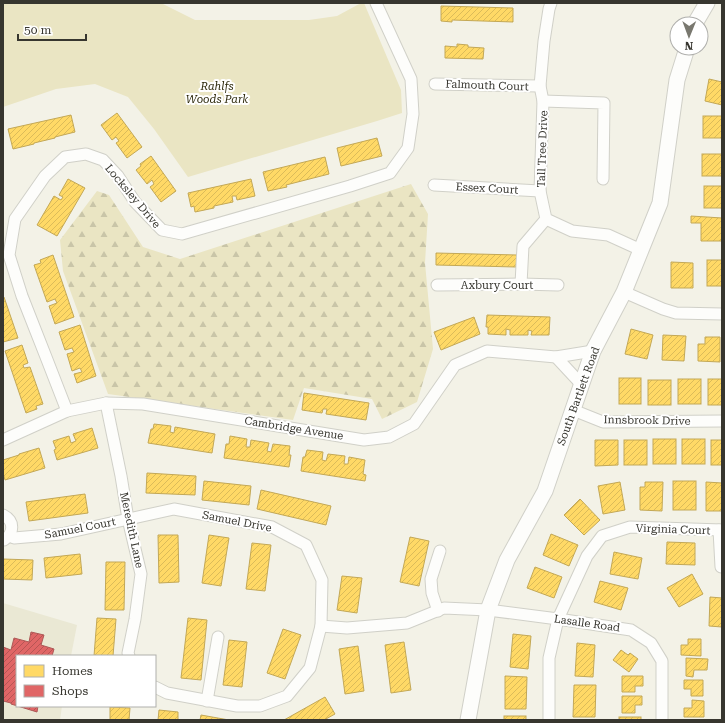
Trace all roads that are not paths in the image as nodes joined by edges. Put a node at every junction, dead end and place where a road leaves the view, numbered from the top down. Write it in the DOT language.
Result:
graph roads {
  1 [pos="376,3"];
  2 [pos="551,3"];
  3 [pos="707,3"];
  4 [pos="699,16"];
  5 [pos="684,56"];
  6 [pos="435,84"];
  7 [pos="540,86"];
  8 [pos="544,101"];
  9 [pos="603,179"];
  10 [pos="434,185"];
  11 [pos="540,191"];
  12 [pos="546,219"];
  13 [pos="640,250"];
  14 [pos="521,284"];
  15 [pos="437,285"];
  16 [pos="558,285"];
  17 [pos="624,292"];
  18 [pos="722,314"];
  19 [pos="593,351"];
  20 [pos="556,357"];
  21 [pos="582,385"];
  22 [pos="106,403"];
  23 [pos="573,410"];
  24 [pos="67,411"];
  25 [pos="722,421"];
  26 [pos="3,440"];
  27 [pos="3,514"];
  28 [pos="128,518"];
  29 [pos="721,530"];
  30 [pos="6,538"];
  31 [pos="435,556"];
  32 [pos="721,567"];
  33 [pos="438,610"];
  34 [pos="488,610"];
  35 [pos="558,619"];
  36 [pos="321,626"];
  37 [pos="218,637"];
  38 [pos="129,655"];
  39 [pos="156,688"];
  40 [pos="207,701"];
  41 [pos="468,720"];
  42 [pos="549,720"];
  43 [pos="662,720"];
  1 -- 24 [label="street, Locksley Drive"];
  2 -- 7 [label="street, Tall Tree Drive"];
  3 -- 4 [label="main road"];
  5 -- 13 [label="main road, South Bartlett Road"];
  6 -- 7 [label="street, Falmouth Court"];
  7 -- 8 [label="street, Tall Tree Drive"];
  8 -- 9 [label="street"];
  8 -- 11 [label="street, Tall Tree Drive"];
  10 -- 11 [label="street, Essex Court"];
  11 -- 12 [label="street, Tall Tree Drive"];
  12 -- 13 [label="street"];
  12 -- 14 [label="street"];
  13 -- 17 [label="main road, South Bartlett Road"];
  14 -- 15 [label="street, Axbury Court"];
  14 -- 16 [label="street, Axbury Court"];
  17 -- 18 [label="street"];
  17 -- 19 [label="main road, South Bartlett Road"];
  19 -- 20 [label="street, Cambridge Avenue"];
  19 -- 21 [label="main road, South Bartlett Road"];
  20 -- 21 [label="street"];
  20 -- 22 [label="street, Cambridge Avenue"];
  21 -- 23 [label="main road, South Bartlett Road"];
  22 -- 24 [label="street, Cambridge Avenue"];
  22 -- 28 [label="street, Meredith Lane"];
  23 -- 25 [label="street, Innsbrook Drive"];
  23 -- 34 [label="main road, South Bartlett Road"];
  24 -- 26 [label="street, Cambridge Avenue"];
  27 -- 30 [label="street, Samuel Court"];
  28 -- 30 [label="street, Samuel Court"];
  28 -- 36 [label="street, Samuel Drive"];
  28 -- 38 [label="street, Meredith Lane"];
  29 -- 32 [label="street, Virginia Court"];
  29 -- 35 [label="street, Virginia Court"];
  31 -- 33 [label="street"];
  33 -- 34 [label="street"];
  33 -- 36 [label="street"];
  34 -- 35 [label="street, Lasalle Road"];
  34 -- 41 [label="main road, South Bartlett Road"];
  35 -- 42 [label="street, Virginia Court"];
  35 -- 43 [label="street, Lasalle Road"];
  36 -- 40 [label="street"];
  37 -- 40 [label="street"];
  39 -- 40 [label="street"];
}
